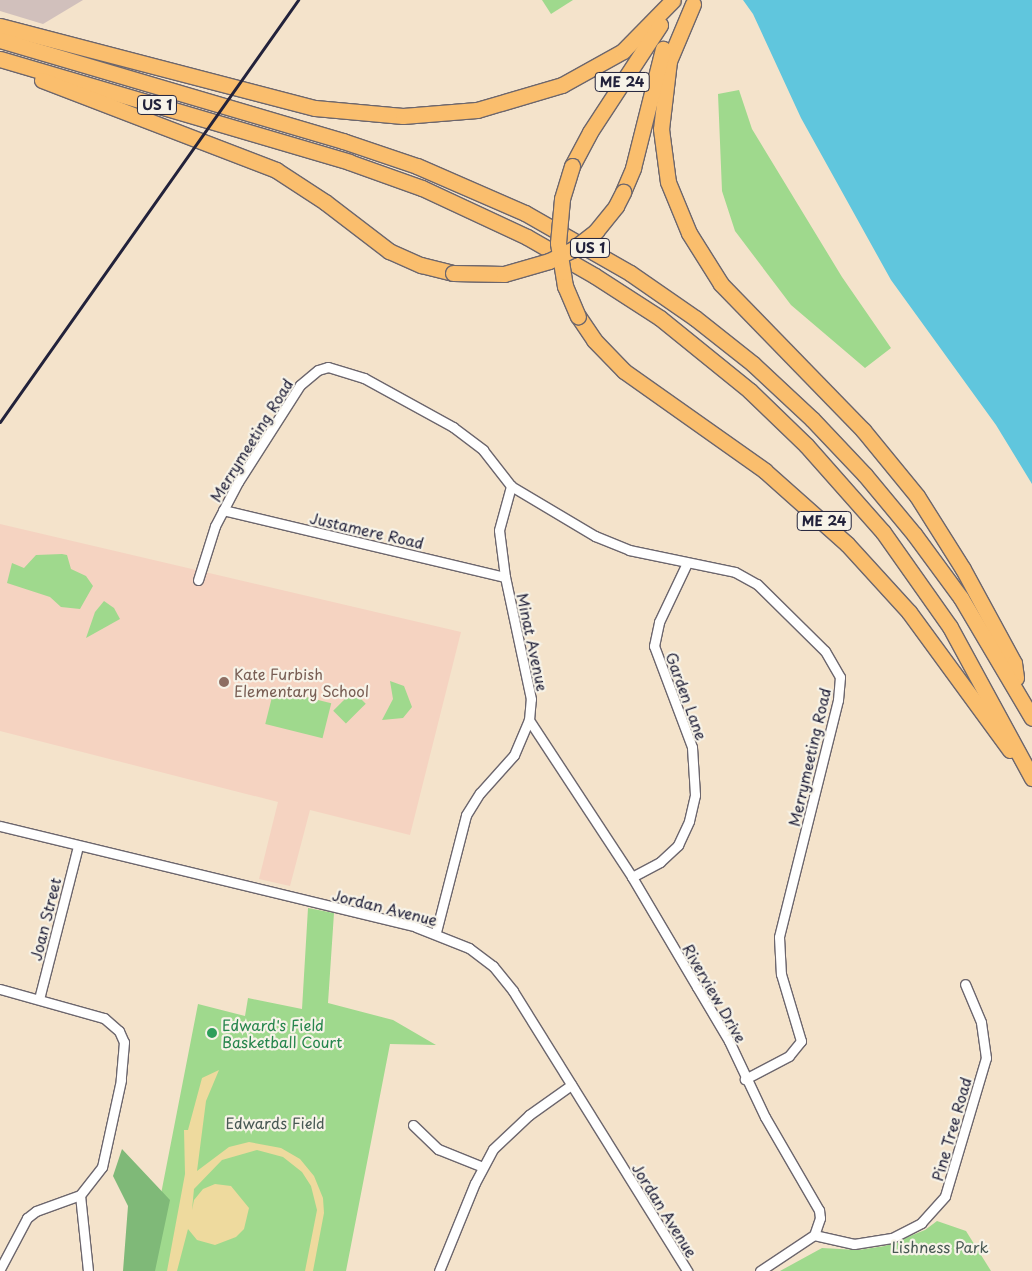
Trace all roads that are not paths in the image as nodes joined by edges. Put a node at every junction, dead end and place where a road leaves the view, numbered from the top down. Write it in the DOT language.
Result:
graph roads {
  1 [pos="674,0"];
  2 [pos="0,26"];
  3 [pos="0,40"];
  4 [pos="0,59"];
  5 [pos="25,67"];
  6 [pos="511,486"];
  7 [pos="223,510"];
  8 [pos="687,563"];
  9 [pos="505,577"];
  10 [pos="198,580"];
  11 [pos="1019,694"];
  12 [pos="1032,718"];
  13 [pos="529,720"];
  14 [pos="1030,775"];
  15 [pos="0,826"];
  16 [pos="78,846"];
  17 [pos="632,877"];
  18 [pos="436,932"];
  19 [pos="965,984"];
  20 [pos="0,989"];
  21 [pos="39,1000"];
  22 [pos="745,1079"];
  23 [pos="571,1085"];
  24 [pos="413,1125"];
  25 [pos="482,1167"];
  26 [pos="80,1195"];
  27 [pos="814,1235"];
  28 [pos="0,1269"];
  29 [pos="88,1271"];
  30 [pos="440,1271"];
  31 [pos="687,1271"];
  32 [pos="760,1271"];
  1 -- 2 [label="highway"];
  1 -- 14 [label="highway, ME 24, bridge"];
  3 -- 11 [label="highway, US 1"];
  4 -- 5 [label="highway, US 1"];
  5 -- 11 [label="highway, ME 24, bridge"];
  5 -- 14 [label="highway, US 1"];
  6 -- 7 [label="street, Merrymeeting Road"];
  6 -- 8 [label="street, Merrymeeting Road"];
  6 -- 9 [label="street, Minat Avenue"];
  7 -- 9 [label="street, Justamere Road"];
  7 -- 10 [label="street, Merrymeeting Road"];
  8 -- 17 [label="street, Garden Lane"];
  8 -- 22 [label="street, Merrymeeting Road"];
  9 -- 13 [label="street, Minat Avenue"];
  11 -- 12 [label="highway, US 1"];
  13 -- 17 [label="street, Riverview Drive"];
  13 -- 18 [label="street, Minat Avenue"];
  15 -- 16 [label="street, Jordan Avenue"];
  16 -- 18 [label="street, Jordan Avenue"];
  16 -- 21 [label="street, Joan Street"];
  17 -- 22 [label="street, Riverview Drive"];
  18 -- 23 [label="street, Jordan Avenue"];
  19 -- 27 [label="street, Pine Tree Road"];
  20 -- 21 [label="street"];
  21 -- 26 [label="street"];
  22 -- 27 [label="street, Riverview Drive"];
  23 -- 25 [label="street"];
  23 -- 31 [label="street, Jordan Avenue"];
  24 -- 25 [label="street"];
  25 -- 30 [label="street"];
  26 -- 28 [label="street"];
  26 -- 29 [label="street"];
  27 -- 32 [label="street"];
}
